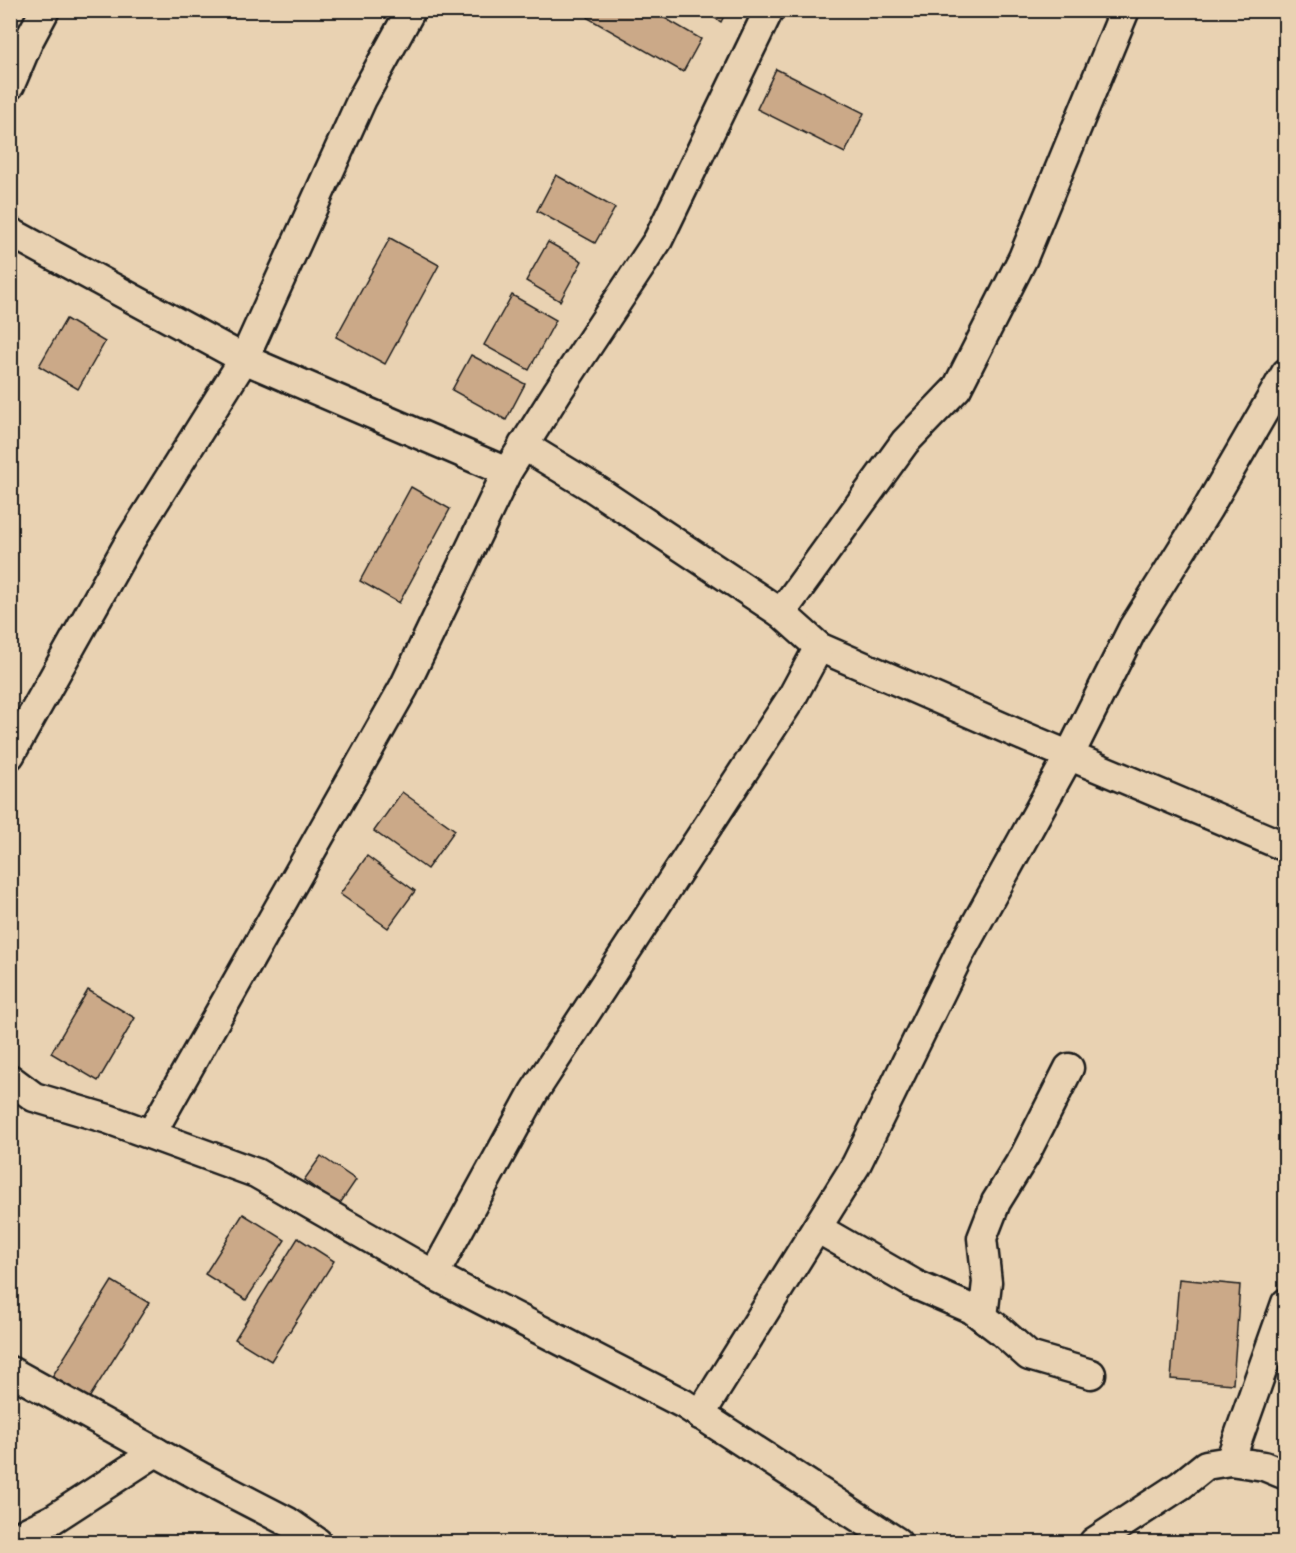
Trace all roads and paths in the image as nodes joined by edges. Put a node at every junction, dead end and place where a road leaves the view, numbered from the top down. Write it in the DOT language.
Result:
graph roads {
  1 [pos="45,10"];
  2 [pos="411,10"];
  3 [pos="769,10"];
  4 [pos="1125,10"];
  5 [pos="20,37"];
  6 [pos="10,86"];
  7 [pos="10,232"];
  8 [pos="244,359"];
  9 [pos="1286,373"];
  10 [pos="523,445"];
  11 [pos="507,472"];
  12 [pos="781,613"];
  13 [pos="819,647"];
  14 [pos="10,755"];
  15 [pos="1069,756"];
  16 [pos="1286,847"];
  17 [pos="1069,1068"];
  18 [pos="10,1079"];
  19 [pos="151,1134"];
  20 [pos="817,1228"];
  21 [pos="434,1275"];
  22 [pos="1286,1303"];
  23 [pos="983,1317"];
  24 [pos="10,1371"];
  25 [pos="1091,1374"];
  26 [pos="700,1415"];
  27 [pos="156,1452"];
  28 [pos="1230,1461"];
  29 [pos="1286,1475"];
  30 [pos="10,1540"];
  31 [pos="317,1542"];
  32 [pos="897,1542"];
  33 [pos="1094,1542"];
  1 -- 5 [label="street"];
  2 -- 8 [label="street"];
  3 -- 10 [label="street"];
  4 -- 12 [label="street"];
  5 -- 6 [label="street"];
  7 -- 8 [label="street"];
  8 -- 11 [label="street"];
  8 -- 14 [label="street"];
  9 -- 15 [label="street"];
  10 -- 11 [label="street"];
  10 -- 12 [label="street"];
  11 -- 19 [label="street"];
  12 -- 13 [label="street"];
  13 -- 15 [label="street"];
  13 -- 21 [label="street"];
  15 -- 16 [label="street"];
  15 -- 20 [label="street"];
  17 -- 23 [label="street"];
  18 -- 19 [label="street"];
  19 -- 21 [label="street"];
  20 -- 23 [label="street"];
  20 -- 26 [label="street"];
  21 -- 26 [label="street"];
  22 -- 28 [label="street"];
  23 -- 25 [label="street"];
  24 -- 27 [label="street"];
  26 -- 32 [label="street"];
  27 -- 30 [label="street"];
  27 -- 31 [label="street"];
  28 -- 29 [label="street"];
  28 -- 33 [label="street"];
}
